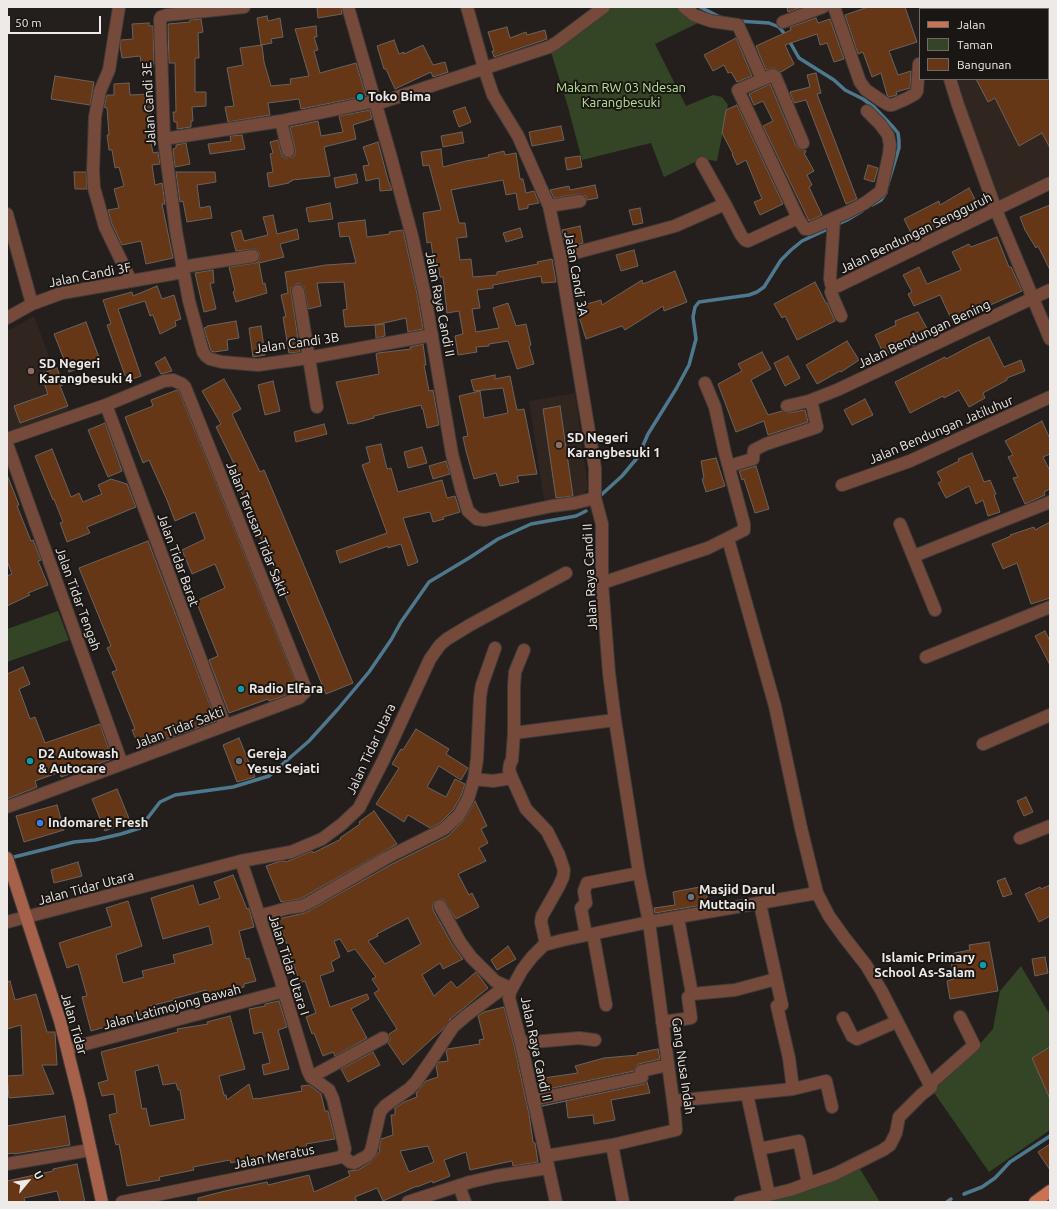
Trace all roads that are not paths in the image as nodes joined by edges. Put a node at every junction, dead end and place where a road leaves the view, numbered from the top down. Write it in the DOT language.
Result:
graph roads {
  1 [pos="120,7"];
  2 [pos="244,7"];
  3 [pos="348,7"];
  4 [pos="467,7"];
  5 [pos="604,7"];
  6 [pos="684,7"];
  7 [pos="823,7"];
  8 [pos="834,7"];
  9 [pos="167,11"];
  10 [pos="783,22"];
  11 [pos="919,64"];
  12 [pos="484,68"];
  13 [pos="762,79"];
  14 [pos="950,80"];
  15 [pos="376,103"];
  16 [pos="867,111"];
  17 [pos="281,121"];
  18 [pos="164,139"];
  19 [pos="803,143"];
  20 [pos="288,151"];
  21 [pos="702,163"];
  22 [pos="1050,183"];
  23 [pos="580,201"];
  24 [pos="725,204"];
  25 [pos="549,206"];
  26 [pos="996,210"];
  27 [pos="7,214"];
  28 [pos="798,218"];
  29 [pos="833,225"];
  30 [pos="253,256"];
  31 [pos="560,258"];
  32 [pos="183,269"];
  33 [pos="131,281"];
  34 [pos="834,286"];
  35 [pos="1050,290"];
  36 [pos="298,291"];
  37 [pos="1033,298"];
  38 [pos="32,304"];
  39 [pos="841,316"];
  40 [pos="7,318"];
  41 [pos="432,334"];
  42 [pos="1050,339"];
  43 [pos="308,358"];
  44 [pos="705,383"];
  45 [pos="1050,397"];
  46 [pos="810,401"];
  47 [pos="106,405"];
  48 [pos="787,406"];
  49 [pos="317,408"];
  50 [pos="7,439"];
  51 [pos="7,444"];
  52 [pos="729,466"];
  53 [pos="842,485"];
  54 [pos="595,498"];
  55 [pos="1050,502"];
  56 [pos="900,524"];
  57 [pos="728,539"];
  58 [pos="914,556"];
  59 [pos="566,573"];
  60 [pos="602,583"];
  61 [pos="1050,607"];
  62 [pos="935,610"];
  63 [pos="495,648"];
  64 [pos="524,650"];
  65 [pos="926,657"];
  66 [pos="303,682"];
  67 [pos="1050,715"];
  68 [pos="615,720"];
  69 [pos="225,725"];
  70 [pos="514,733"];
  71 [pos="983,744"];
  72 [pos="122,764"];
  73 [pos="512,778"];
  74 [pos="474,779"];
  75 [pos="7,808"];
  76 [pos="1050,826"];
  77 [pos="1020,838"];
  78 [pos="7,858"];
  79 [pos="241,862"];
  80 [pos="639,873"];
  81 [pos="817,893"];
  82 [pos="760,904"];
  83 [pos="440,906"];
  84 [pos="259,916"];
  85 [pos="26,918"];
  86 [pos="678,918"];
  87 [pos="7,922"];
  88 [pos="649,922"];
  89 [pos="590,934"];
  90 [pos="546,944"];
  91 [pos="776,978"];
  92 [pos="508,989"];
  93 [pos="284,991"];
  94 [pos="692,994"];
  95 [pos="606,1005"];
  96 [pos="960,1017"];
  97 [pos="843,1018"];
  98 [pos="662,1022"];
  99 [pos="896,1022"];
  100 [pos="384,1038"];
  101 [pos="595,1040"];
  102 [pos="521,1043"];
  103 [pos="67,1050"];
  104 [pos="668,1065"];
  105 [pos="311,1077"];
  106 [pos="930,1084"];
  107 [pos="793,1089"];
  108 [pos="747,1094"];
  109 [pos="533,1100"];
  110 [pos="673,1101"];
  111 [pos="832,1107"];
  112 [pos="612,1145"];
  113 [pos="759,1149"];
  114 [pos="90,1150"];
  115 [pos="343,1156"];
  116 [pos="546,1156"];
  117 [pos="7,1164"];
  118 [pos="548,1168"];
  119 [pos="808,1184"];
  120 [pos="459,1186"];
  121 [pos="1050,1191"];
  122 [pos="769,1195"];
  123 [pos="102,1202"];
  124 [pos="122,1202"];
  125 [pos="408,1202"];
  126 [pos="465,1202"];
  127 [pos="556,1202"];
  128 [pos="623,1202"];
  129 [pos="740,1202"];
  130 [pos="1035,1202"];
  1 -- 33 [label="street"];
  2 -- 9 [label="street, Jalan Candi 3E"];
  3 -- 15 [label="street, Jalan Raya Candi II"];
  4 -- 12 [label="street, Jalan Candi 3A"];
  5 -- 12 [label="street"];
  6 -- 13 [label="street"];
  7 -- 10 [label="street"];
  8 -- 11 [label="street"];
  9 -- 18 [label="street, Jalan Candi 3E"];
  12 -- 15 [label="street"];
  12 -- 25 [label="street, Jalan Candi 3A"];
  13 -- 19 [label="street"];
  13 -- 28 [label="street"];
  14 -- 26 [label="street"];
  15 -- 17 [label="street"];
  15 -- 41 [label="street, Jalan Raya Candi II"];
  16 -- 29 [label="street"];
  17 -- 18 [label="street"];
  17 -- 20 [label="street"];
  18 -- 32 [label="street, Jalan Candi 3E"];
  21 -- 24 [label="street"];
  22 -- 26 [label="street, Jalan Bendungan Sengguruh"];
  23 -- 25 [label="street"];
  24 -- 28 [label="street"];
  24 -- 31 [label="street"];
  25 -- 31 [label="street, Jalan Candi 3A"];
  26 -- 34 [label="street, Jalan Bendungan Sengguruh"];
  26 -- 37 [label="street"];
  27 -- 38 [label="street"];
  28 -- 29 [label="street"];
  29 -- 34 [label="street, Jalan Bendungan Sengguruh"];
  30 -- 32 [label="street, Jalan Candi 3F"];
  31 -- 54 [label="street, Jalan Candi 3A"];
  32 -- 33 [label="street, Jalan Candi 3F"];
  32 -- 43 [label="street, Jalan Candi 3B"];
  33 -- 38 [label="street, Jalan Candi 3F"];
  34 -- 39 [label="street"];
  35 -- 37 [label="street, Jalan Bendungan Bening"];
  36 -- 43 [label="street"];
  37 -- 42 [label="street"];
  37 -- 46 [label="street, Jalan Bendungan Bening"];
  38 -- 40 [label="street, Jalan Candi 3F"];
  41 -- 43 [label="street, Jalan Candi 3B"];
  41 -- 54 [label="street, Jalan Raya Candi II"];
  43 -- 49 [label="street"];
  44 -- 52 [label="street"];
  45 -- 53 [label="street, Jalan Bendungan Jatiluhur"];
  46 -- 48 [label="street, Jalan Bendungan Bening"];
  46 -- 52 [label="street"];
  47 -- 50 [label="street"];
  47 -- 66 [label="street, Jalan Terusan Tidar Sakti"];
  47 -- 69 [label="street, Jalan Tidar Barat"];
  51 -- 72 [label="street, Jalan Tidar Tengah"];
  52 -- 57 [label="street"];
  54 -- 60 [label="street, Jalan Raya Candi II"];
  55 -- 58 [label="street"];
  56 -- 58 [label="street"];
  57 -- 60 [label="street"];
  57 -- 81 [label="street"];
  58 -- 62 [label="street"];
  59 -- 79 [label="street, Jalan Tidar Utara"];
  60 -- 68 [label="street, Jalan Raya Candi II"];
  61 -- 65 [label="street"];
  63 -- 74 [label="street"];
  64 -- 70 [label="street"];
  66 -- 69 [label="street, Jalan Tidar Sakti"];
  67 -- 71 [label="street"];
  68 -- 70 [label="street"];
  68 -- 80 [label="street, Jalan Raya Candi II"];
  69 -- 72 [label="street, Jalan Tidar Sakti"];
  70 -- 73 [label="street"];
  72 -- 75 [label="street, Jalan Tidar Sakti"];
  73 -- 74 [label="street"];
  73 -- 90 [label="street"];
  74 -- 84 [label="street"];
  76 -- 77 [label="street"];
  78 -- 85 [label="main road, Jalan Tidar"];
  79 -- 84 [label="street, Jalan Tidar Utara I"];
  79 -- 85 [label="street, Jalan Tidar Utara"];
  80 -- 88 [label="street, Jalan Raya Candi II"];
  80 -- 89 [label="street"];
  81 -- 82 [label="street"];
  81 -- 99 [label="street"];
  82 -- 86 [label="street"];
  82 -- 91 [label="street"];
  83 -- 92 [label="street"];
  84 -- 93 [label="street, Jalan Tidar Utara I"];
  85 -- 87 [label="street, Jalan Tidar Utara"];
  85 -- 103 [label="main road, Jalan Tidar"];
  86 -- 88 [label="street"];
  86 -- 94 [label="street"];
  88 -- 89 [label="street"];
  88 -- 98 [label="street, Gang Nusa Indah"];
  89 -- 90 [label="street"];
  89 -- 95 [label="street"];
  90 -- 92 [label="street, Jalan Raya Candi II"];
  91 -- 94 [label="street"];
  91 -- 107 [label="street"];
  92 -- 102 [label="street, Jalan Raya Candi II"];
  92 -- 115 [label="street"];
  93 -- 103 [label="street, Jalan Latimojong Bawah"];
  93 -- 105 [label="street, Jalan Tidar Utara I"];
  94 -- 98 [label="street"];
  96 -- 106 [label="street"];
  97 -- 99 [label="street"];
  98 -- 104 [label="street, Gang Nusa Indah"];
  99 -- 106 [label="street"];
  100 -- 105 [label="street"];
  101 -- 102 [label="street"];
  102 -- 109 [label="street, Jalan Raya Candi II"];
  103 -- 114 [label="main road, Jalan Tidar"];
  104 -- 109 [label="street"];
  104 -- 110 [label="street, Gang Nusa Indah"];
  105 -- 115 [label="street"];
  106 -- 119 [label="street"];
  107 -- 108 [label="street"];
  107 -- 111 [label="street"];
  108 -- 110 [label="street"];
  108 -- 113 [label="street"];
  109 -- 116 [label="street, Jalan Raya Candi II"];
  110 -- 112 [label="street, Gang Nusa Indah"];
  112 -- 116 [label="street, Gang Nusa Indah"];
  112 -- 128 [label="street"];
  113 -- 119 [label="street"];
  113 -- 122 [label="street"];
  114 -- 117 [label="street"];
  114 -- 123 [label="main road, Jalan Tidar"];
  115 -- 124 [label="street, Jalan Meratus"];
  116 -- 118 [label="street, Jalan Raya Candi II"];
  118 -- 120 [label="street"];
  118 -- 127 [label="street, Jalan Raya Candi II"];
  119 -- 122 [label="street"];
  120 -- 125 [label="street"];
  120 -- 126 [label="street"];
  121 -- 130 [label="main road"];
  122 -- 129 [label="street"];
}
